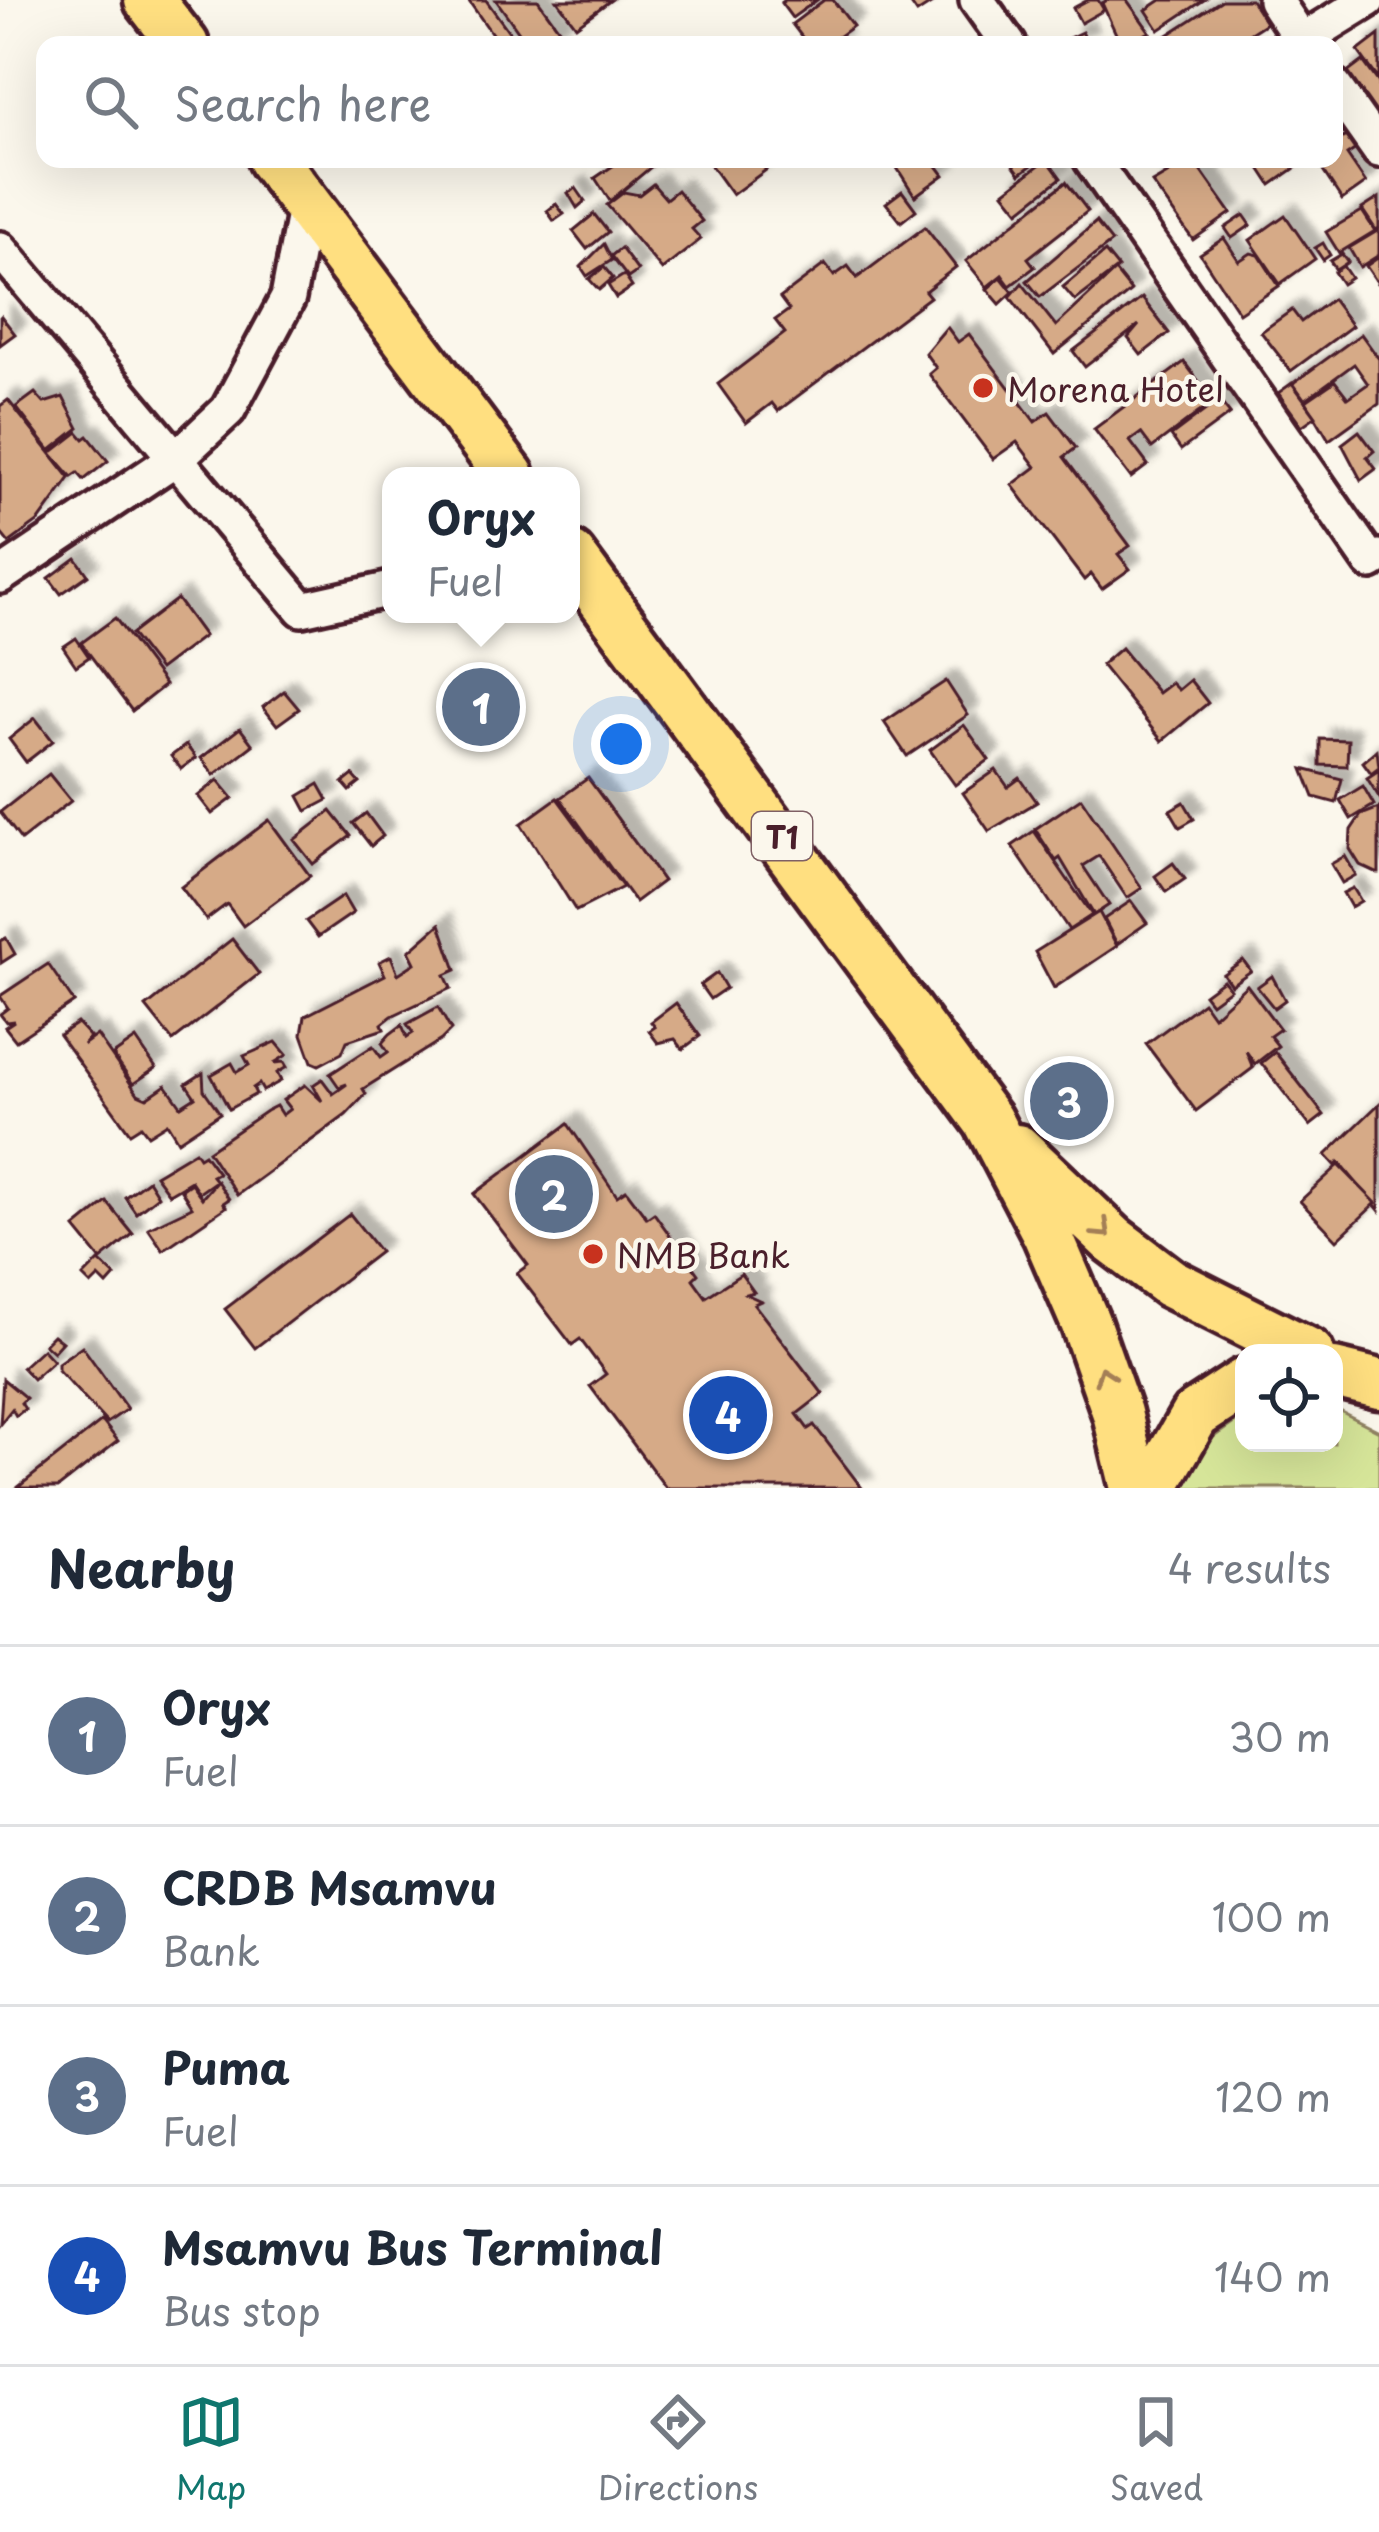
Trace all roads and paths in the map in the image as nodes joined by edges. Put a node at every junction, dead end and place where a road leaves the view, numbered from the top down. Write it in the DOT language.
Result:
graph roads {
  1 [pos="149,0"];
  2 [pos="977,0"];
  3 [pos="1275,0"];
  4 [pos="1368,0"];
  5 [pos="177,36"];
  6 [pos="1003,36"];
  7 [pos="1295,36"];
  8 [pos="1312,36"];
  9 [pos="1343,99"];
  10 [pos="1379,150"];
  11 [pos="279,168"];
  12 [pos="1103,168"];
  13 [pos="306,203"];
  14 [pos="0,248"];
  15 [pos="179,456"];
  16 [pos="503,467"];
  17 [pos="1379,556"];
  18 [pos="580,571"];
  19 [pos="0,576"];
  20 [pos="382,591"];
  21 [pos="988,1120"];
  22 [pos="1289,1344"];
  23 [pos="1235,1389"];
  24 [pos="1135,1488"];
  25 [pos="1153,1488"];
  1 -- 5 [label="highway"];
  2 -- 6 [label="street"];
  3 -- 7 [label="street"];
  4 -- 8 [label="street"];
  9 -- 10 [label="street"];
  11 -- 13 [label="highway"];
  12 -- 17 [label="street"];
  13 -- 15 [label="street"];
  13 -- 16 [label="highway"];
  14 -- 15 [label="street"];
  15 -- 19 [label="street"];
  15 -- 20 [label="street"];
  18 -- 21 [label="highway, T1"];
  21 -- 22 [label="highway, T1, one-way"];
  24 -- 21 [label="highway, T1, one-way"];
  23 -- 25 [label="highway"];
}
